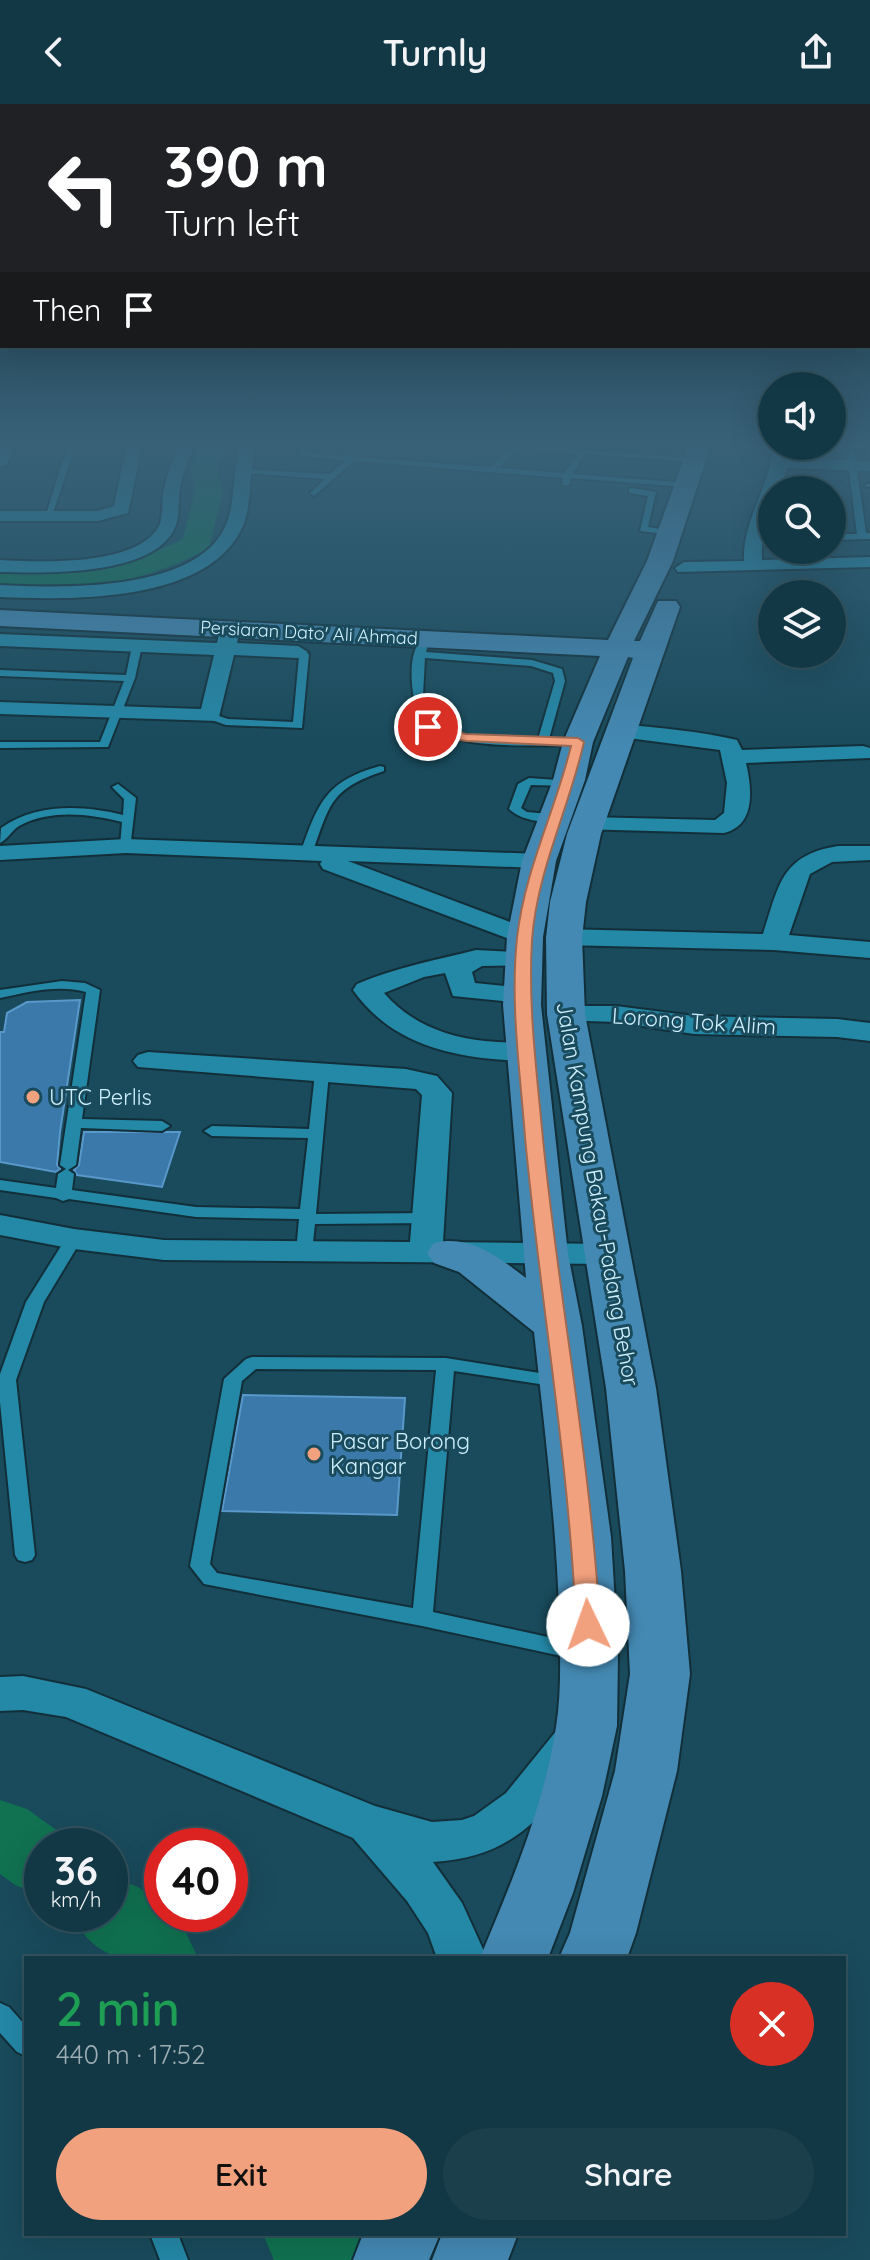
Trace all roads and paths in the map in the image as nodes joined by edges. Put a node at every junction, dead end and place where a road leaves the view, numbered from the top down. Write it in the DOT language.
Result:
graph roads {
  1 [pos="140,548"];
  2 [pos="218,548"];
  3 [pos="672,548"];
  4 [pos="683,548"];
  5 [pos="750,548"];
  6 [pos="870,562"];
  7 [pos="0,566"];
  8 [pos="753,566"];
  9 [pos="684,568"];
  10 [pos="0,591"];
  11 [pos="0,618"];
  12 [pos="227,639"];
  13 [pos="0,640"];
  14 [pos="137,646"];
  15 [pos="566,646"];
  16 [pos="422,647"];
  17 [pos="626,650"];
  18 [pos="298,652"];
  19 [pos="0,673"];
  20 [pos="130,678"];
  21 [pos="0,708"];
  22 [pos="117,713"];
  23 [pos="210,716"];
  24 [pos="621,731"];
  25 [pos="561,742"];
  26 [pos="0,745"];
  27 [pos="863,753"];
  28 [pos="733,757"];
  29 [pos="380,769"];
  30 [pos="118,787"];
  31 [pos="128,819"];
  32 [pos="572,821"];
  33 [pos="0,839"];
  34 [pos="126,846"];
  35 [pos="0,853"];
  36 [pos="870,853"];
  37 [pos="306,854"];
  38 [pos="539,861"];
  39 [pos="774,942"];
  40 [pos="537,944"];
  41 [pos="870,950"];
  42 [pos="464,964"];
  43 [pos="0,994"];
  44 [pos="523,995"];
  45 [pos="566,1014"];
  46 [pos="870,1032"];
  47 [pos="526,1052"];
  48 [pos="148,1061"];
  49 [pos="322,1073"];
  50 [pos="74,1123"];
  51 [pos="162,1126"];
  52 [pos="212,1131"];
  53 [pos="315,1134"];
  54 [pos="0,1185"];
  55 [pos="63,1196"];
  56 [pos="307,1216"];
  57 [pos="1,1227"];
  58 [pos="74,1239"];
  59 [pos="435,1242"];
  60 [pos="304,1252"];
  61 [pos="545,1254"];
  62 [pos="607,1254"];
  63 [pos="558,1326"];
  64 [pos="446,1364"];
  65 [pos="565,1382"];
  66 [pos="25,1555"];
  67 [pos="422,1618"];
  68 [pos="589,1654"];
  69 [pos="0,1694"];
  70 [pos="587,1726"];
  71 [pos="368,1824"];
  72 [pos="461,1956"];
  73 [pos="515,1956"];
  74 [pos="594,1956"];
  75 [pos="0,2015"];
  76 [pos="24,2042"];
  77 [pos="165,2236"];
  78 [pos="401,2236"];
  79 [pos="479,2236"];
  80 [pos="174,2260"];
  81 [pos="391,2260"];
  82 [pos="470,2260"];
  1 -- 7 [label="street"];
  2 -- 10 [label="street"];
  3 -- 17 [label="street, Jalan Kampung Bakau-Padang Behor"];
  4 -- 9 [label="street, Jalan Kampung Bakau-Padang Behor"];
  5 -- 8 [label="street"];
  6 -- 8 [label="street"];
  8 -- 9 [label="street"];
  9 -- 17 [label="street, Jalan Kampung Bakau-Padang Behor"];
  11 -- 12 [label="street, Persiaran Dato' Ali Ahmad"];
  12 -- 14 [label="street"];
  12 -- 16 [label="street, Persiaran Dato' Ali Ahmad"];
  12 -- 18 [label="street"];
  12 -- 23 [label="street"];
  13 -- 14 [label="street"];
  14 -- 20 [label="lane"];
  15 -- 16 [label="street, Persiaran Dato' Ali Ahmad"];
  15 -- 17 [label="street"];
  15 -- 17 [label="street"];
  16 -- 25 [label="lane"];
  16 -- 25 [label="lane"];
  17 -- 24 [label="street, Jalan Kampung Bakau-Padang Behor"];
  17 -- 25 [label="street, Jalan Kampung Bakau-Padang Behor"];
  18 -- 23 [label="lane"];
  19 -- 20 [label="lane"];
  20 -- 22 [label="lane"];
  21 -- 22 [label="street"];
  22 -- 23 [label="street"];
  22 -- 26 [label="lane"];
  24 -- 28 [label="street"];
  24 -- 32 [label="street, Jalan Kampung Bakau-Padang Behor"];
  25 -- 32 [label="street, Jalan Kampung Bakau-Padang Behor"];
  27 -- 28 [label="street"];
  28 -- 32 [label="street"];
  29 -- 37 [label="lane"];
  30 -- 31 [label="lane"];
  31 -- 33 [label="lane"];
  31 -- 34 [label="lane"];
  32 -- 38 [label="street, Jalan Kampung Bakau-Padang Behor"];
  32 -- 40 [label="street, Jalan Kampung Bakau-Padang Behor"];
  34 -- 35 [label="street"];
  34 -- 37 [label="street"];
  36 -- 39 [label="street"];
  37 -- 38 [label="street"];
  37 -- 40 [label="street"];
  38 -- 40 [label="street, Jalan Kampung Bakau-Padang Behor"];
  39 -- 40 [label="street"];
  39 -- 41 [label="street"];
  40 -- 42 [label="street"];
  40 -- 44 [label="street, Jalan Kampung Bakau-Padang Behor"];
  40 -- 45 [label="street, Jalan Kampung Bakau-Padang Behor"];
  42 -- 44 [label="street"];
  42 -- 47 [label="street"];
  43 -- 50 [label="lane"];
  44 -- 47 [label="street, Jalan Kampung Bakau-Padang Behor"];
  45 -- 46 [label="street, Lorong Tok Alim"];
  45 -- 62 [label="street, Jalan Kampung Bakau-Padang Behor"];
  47 -- 61 [label="street, Jalan Kampung Bakau-Padang Behor"];
  48 -- 49 [label="street"];
  49 -- 53 [label="lane"];
  49 -- 59 [label="street"];
  50 -- 51 [label="lane"];
  50 -- 55 [label="lane"];
  52 -- 53 [label="lane"];
  53 -- 56 [label="lane"];
  54 -- 55 [label="lane"];
  55 -- 56 [label="lane"];
  56 -- 59 [label="lane"];
  56 -- 60 [label="lane"];
  57 -- 58 [label="street"];
  58 -- 60 [label="street"];
  58 -- 66 [label="lane"];
  59 -- 60 [label="street"];
  59 -- 61 [label="street"];
  59 -- 63 [label="street"];
  61 -- 62 [label="street"];
  61 -- 63 [label="street, Jalan Kampung Bakau-Padang Behor"];
  62 -- 74 [label="street, Jalan Kampung Bakau-Padang Behor"];
  63 -- 65 [label="street, Jalan Kampung Bakau-Padang Behor"];
  64 -- 65 [label="lane"];
  64 -- 67 [label="lane"];
  64 -- 67 [label="lane"];
  65 -- 68 [label="street, Jalan Kampung Bakau-Padang Behor"];
  67 -- 68 [label="lane"];
  68 -- 70 [label="street, Jalan Kampung Bakau-Padang Behor"];
  69 -- 71 [label="street"];
  70 -- 71 [label="street"];
  70 -- 73 [label="street, Jalan Kampung Bakau-Padang Behor"];
  71 -- 72 [label="street"];
  75 -- 76 [label="lane"];
  77 -- 80 [label="lane"];
  78 -- 81 [label="street"];
  79 -- 82 [label="street"];
}
